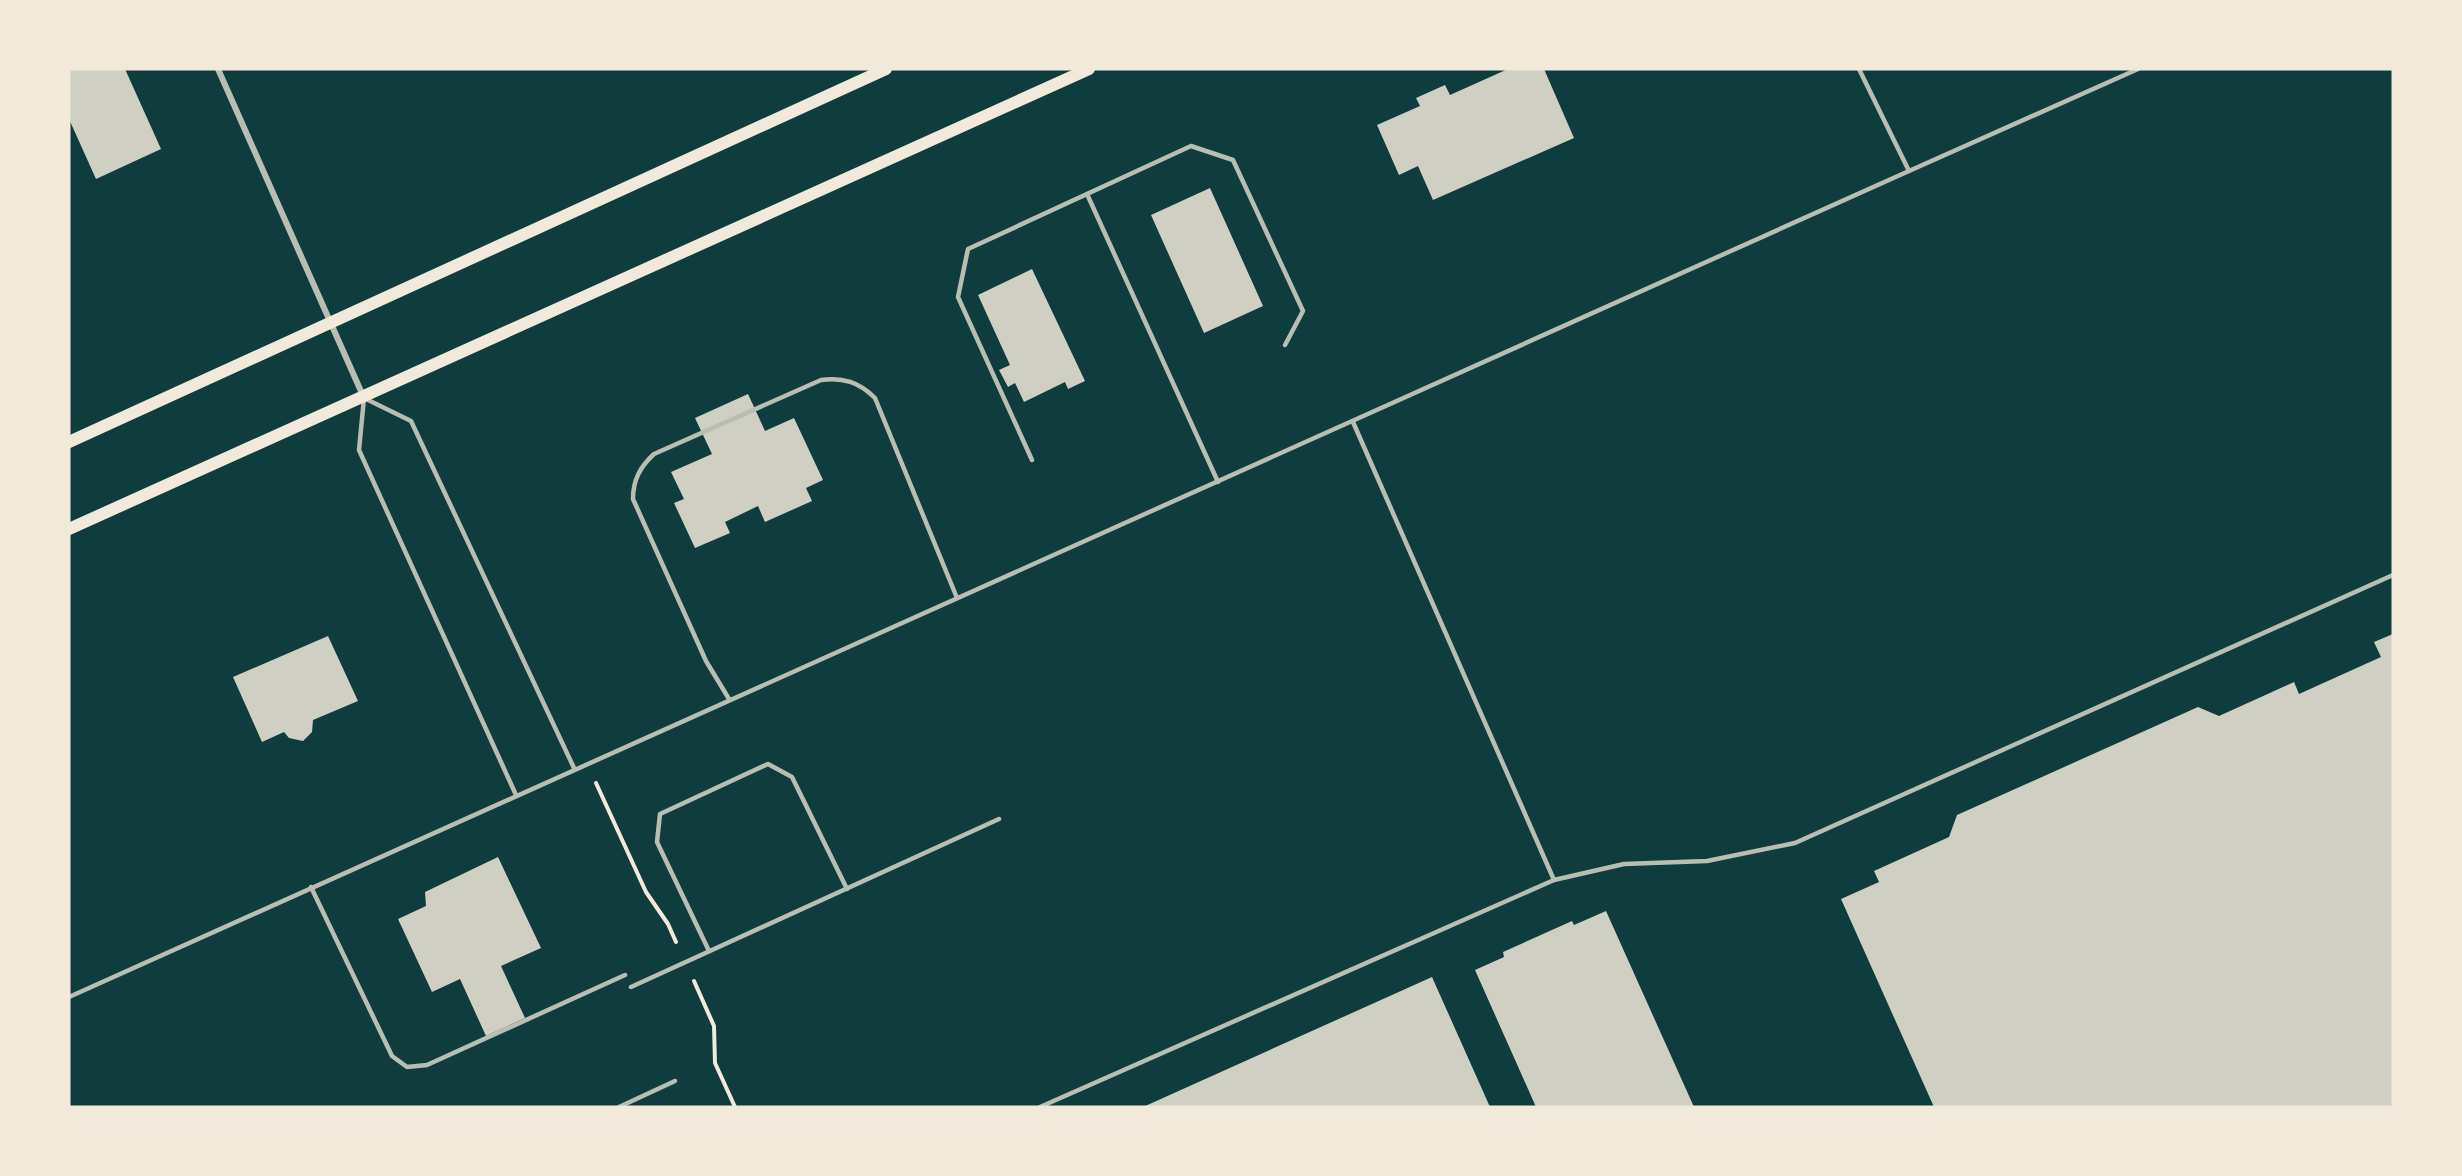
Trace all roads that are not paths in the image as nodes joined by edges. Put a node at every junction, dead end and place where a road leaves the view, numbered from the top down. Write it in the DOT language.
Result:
graph roads {
  1 [pos="218,69"];
  2 [pos="886,69"];
  3 [pos="1089,69"];
  4 [pos="1859,69"];
  5 [pos="2138,69"];
  6 [pos="1909,171"];
  7 [pos="1087,194"];
  8 [pos="331,323"];
  9 [pos="1285,345"];
  10 [pos="364,398"];
  11 [pos="1353,422"];
  12 [pos="69,442"];
  13 [pos="1032,460"];
  14 [pos="1218,482"];
  15 [pos="69,529"];
  16 [pos="2393,575"];
  17 [pos="957,598"];
  18 [pos="729,699"];
  19 [pos="574,768"];
  20 [pos="516,795"];
  21 [pos="999,819"];
  22 [pos="1554,880"];
  23 [pos="311,888"];
  24 [pos="847,889"];
  25 [pos="709,951"];
  26 [pos="625,975"];
  27 [pos="631,987"];
  28 [pos="69,997"];
  29 [pos="675,1081"];
  30 [pos="619,1107"];
  31 [pos="1040,1107"];
  1 -- 8 [label="street"];
  2 -- 8 [label="main road"];
  3 -- 10 [label="main road"];
  4 -- 6 [label="lane"];
  5 -- 6 [label="lane"];
  6 -- 11 [label="lane"];
  7 -- 9 [label="lane"];
  7 -- 13 [label="lane"];
  7 -- 14 [label="lane"];
  8 -- 10 [label="street"];
  8 -- 12 [label="main road"];
  10 -- 15 [label="main road"];
  10 -- 19 [label="lane"];
  10 -- 20 [label="lane"];
  11 -- 14 [label="lane"];
  11 -- 22 [label="lane"];
  14 -- 17 [label="lane"];
  16 -- 22 [label="lane"];
  17 -- 18 [label="lane"];
  17 -- 18 [label="lane"];
  18 -- 19 [label="lane"];
  19 -- 20 [label="lane"];
  20 -- 23 [label="lane"];
  21 -- 24 [label="lane"];
  22 -- 31 [label="lane"];
  23 -- 26 [label="lane"];
  23 -- 28 [label="lane"];
  24 -- 25 [label="lane"];
  24 -- 25 [label="lane"];
  25 -- 27 [label="lane"];
  29 -- 30 [label="lane"];
}
